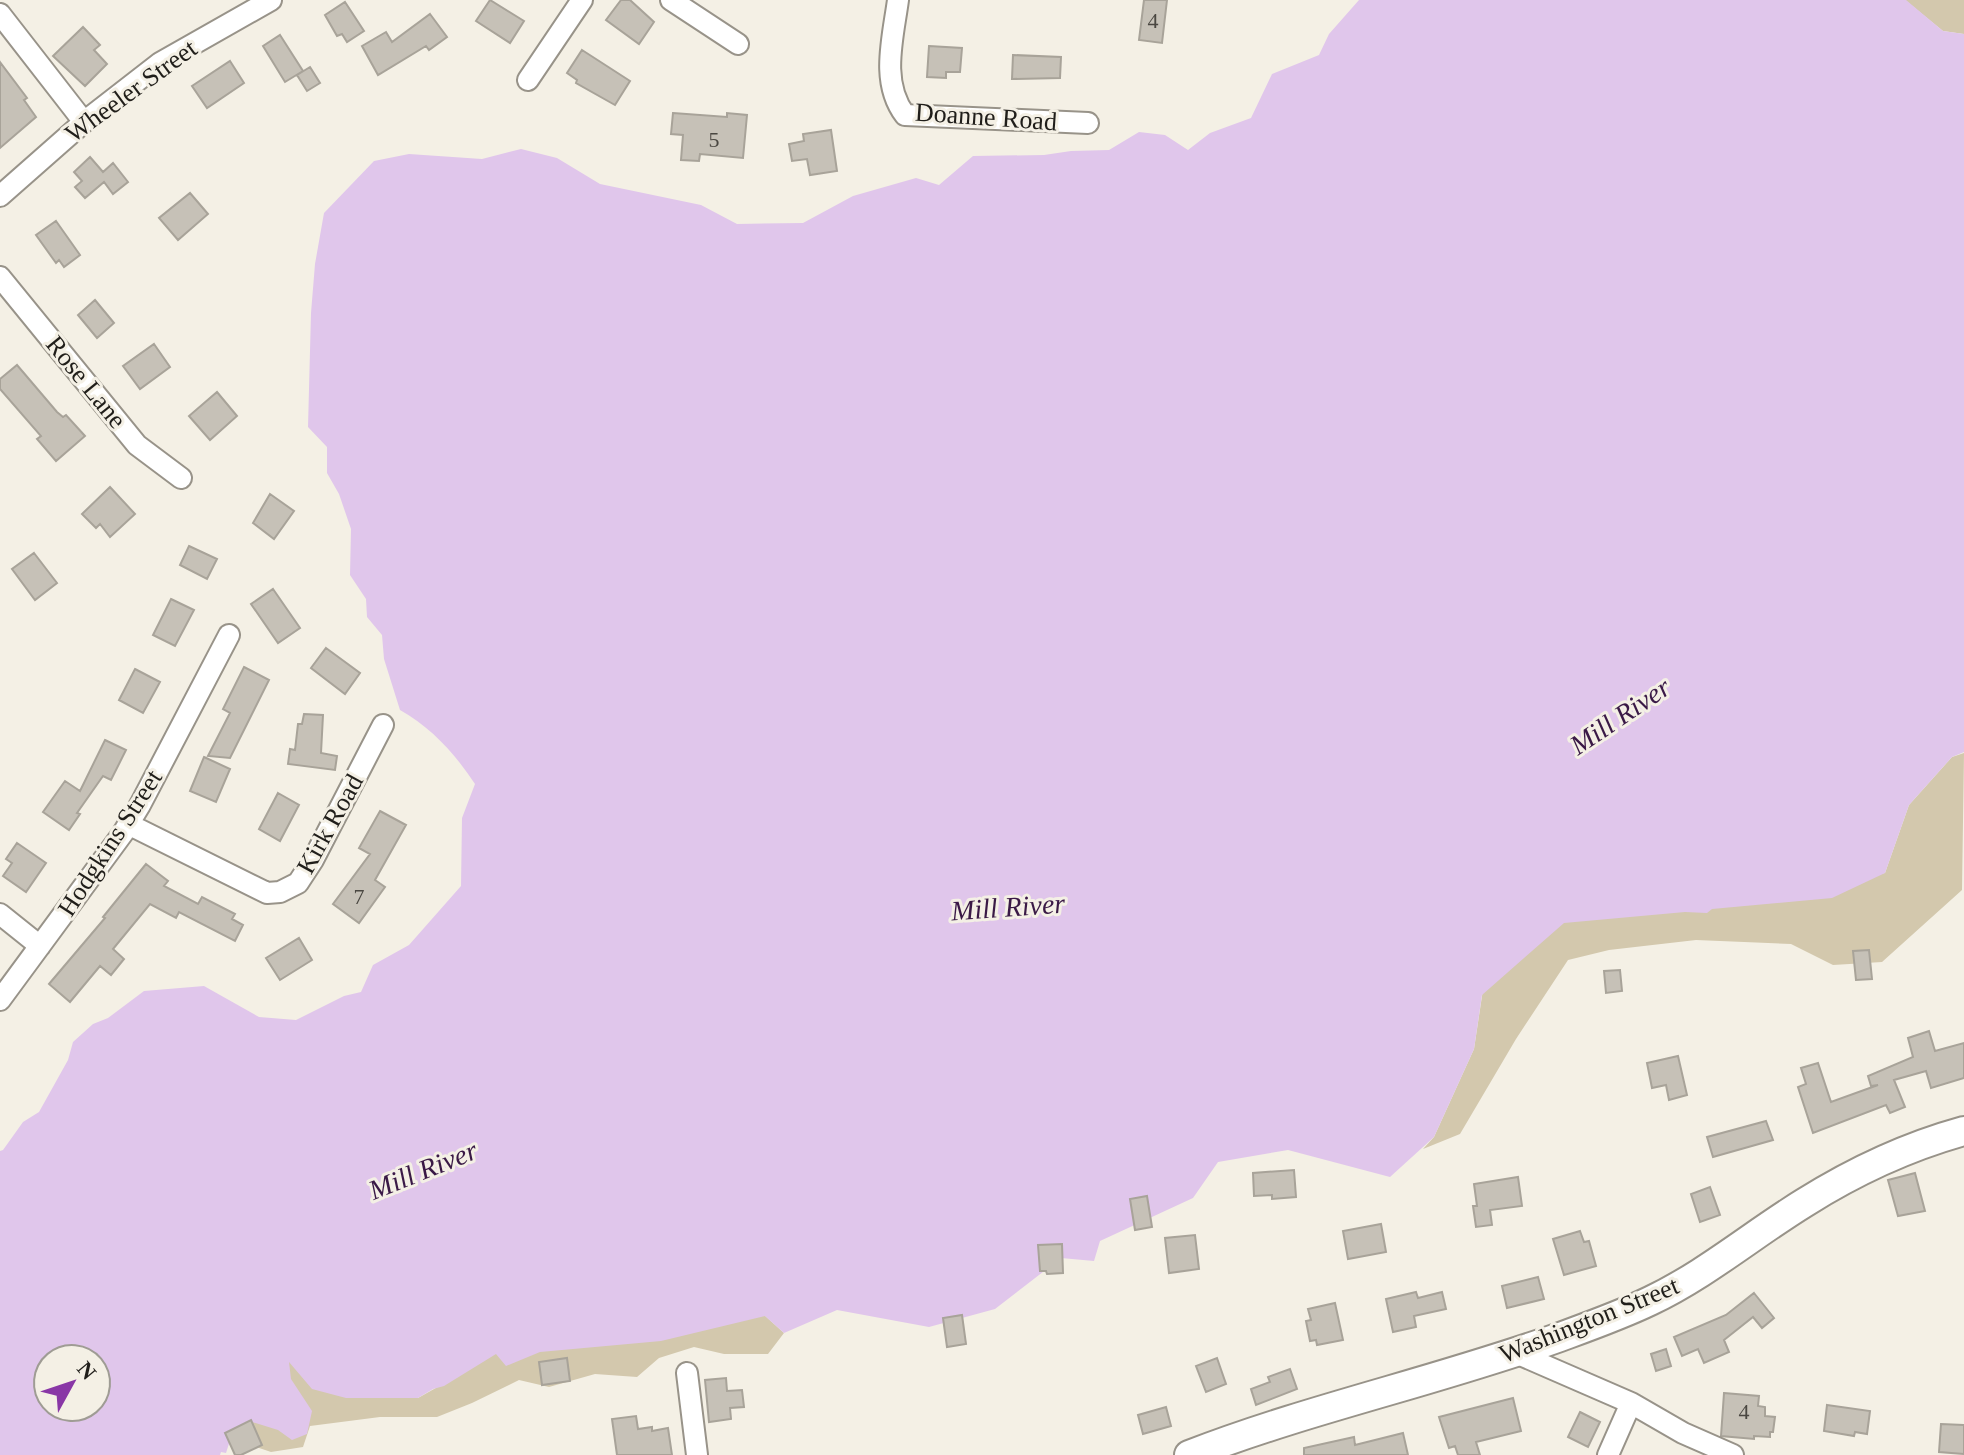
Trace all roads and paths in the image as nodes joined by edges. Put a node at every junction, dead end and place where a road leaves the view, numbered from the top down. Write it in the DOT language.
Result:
graph roads {
  1 [pos="271,0"];
  2 [pos="582,0"];
  3 [pos="671,0"];
  4 [pos="898,0"];
  5 [pos="0,14"];
  6 [pos="738,44"];
  7 [pos="528,80"];
  8 [pos="84,122"];
  9 [pos="1088,123"];
  10 [pos="0,196"];
  11 [pos="0,277"];
  12 [pos="181,478"];
  13 [pos="229,635"];
  14 [pos="383,725"];
  15 [pos="128,824"];
  16 [pos="0,914"];
  17 [pos="40,946"];
  18 [pos="0,1000"];
  19 [pos="1964,1131"];
  20 [pos="1516,1353"];
  21 [pos="687,1373"];
  22 [pos="1631,1403"];
  23 [pos="697,1455"];
  24 [pos="1189,1455"];
  25 [pos="1608,1455"];
  26 [pos="1733,1455"];
  1 -- 8 [label="street, Wheeler Street"];
  2 -- 7 [label="street"];
  3 -- 6 [label="street"];
  4 -- 9 [label="street, Doanne Road"];
  5 -- 8 [label="street"];
  8 -- 10 [label="street, Wheeler Street"];
  11 -- 12 [label="street, Rose Lane"];
  13 -- 15 [label="street, Hodgkins Street"];
  14 -- 15 [label="street, Kirk Road"];
  15 -- 17 [label="street, Hodgkins Street"];
  16 -- 17 [label="street"];
  17 -- 18 [label="street, Hodgkins Street"];
  19 -- 20 [label="main road, Washington Street"];
  20 -- 22 [label="street"];
  20 -- 24 [label="main road, Washington Street"];
  21 -- 23 [label="street"];
  22 -- 25 [label="street"];
  22 -- 26 [label="street"];
}
